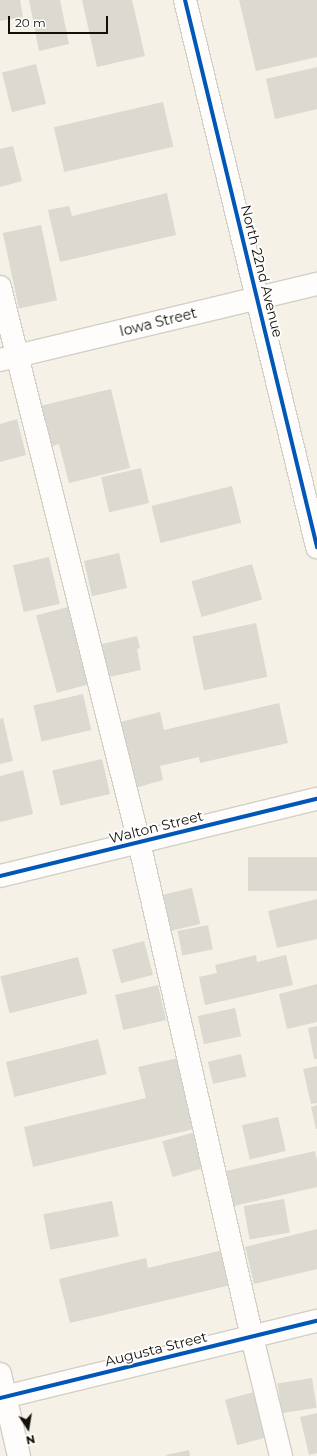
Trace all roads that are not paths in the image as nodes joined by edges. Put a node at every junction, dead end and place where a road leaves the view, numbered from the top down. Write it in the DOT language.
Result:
graph roads {
  1 [pos="185,0"];
  2 [pos="317,284"];
  3 [pos="0,287"];
  4 [pos="257,298"];
  5 [pos="8,358"];
  6 [pos="317,547"];
  7 [pos="317,799"];
  8 [pos="139,842"];
  9 [pos="0,876"];
  10 [pos="317,1321"];
  11 [pos="252,1337"];
  12 [pos="0,1374"];
  13 [pos="3,1397"];
  14 [pos="19,1456"];
  15 [pos="281,1456"];
  1 -- 4 [label="street, North 22nd Avenue"];
  2 -- 4 [label="street, Iowa Street"];
  3 -- 5 [label="street"];
  4 -- 5 [label="street, Iowa Street"];
  4 -- 6 [label="street, North 22nd Avenue"];
  5 -- 8 [label="street"];
  7 -- 8 [label="street, Walton Street"];
  8 -- 9 [label="street, Walton Street"];
  8 -- 11 [label="street"];
  10 -- 11 [label="street, Augusta Street"];
  11 -- 13 [label="street, Augusta Street"];
  11 -- 15 [label="street"];
  12 -- 13 [label="street"];
  13 -- 14 [label="street"];
}
